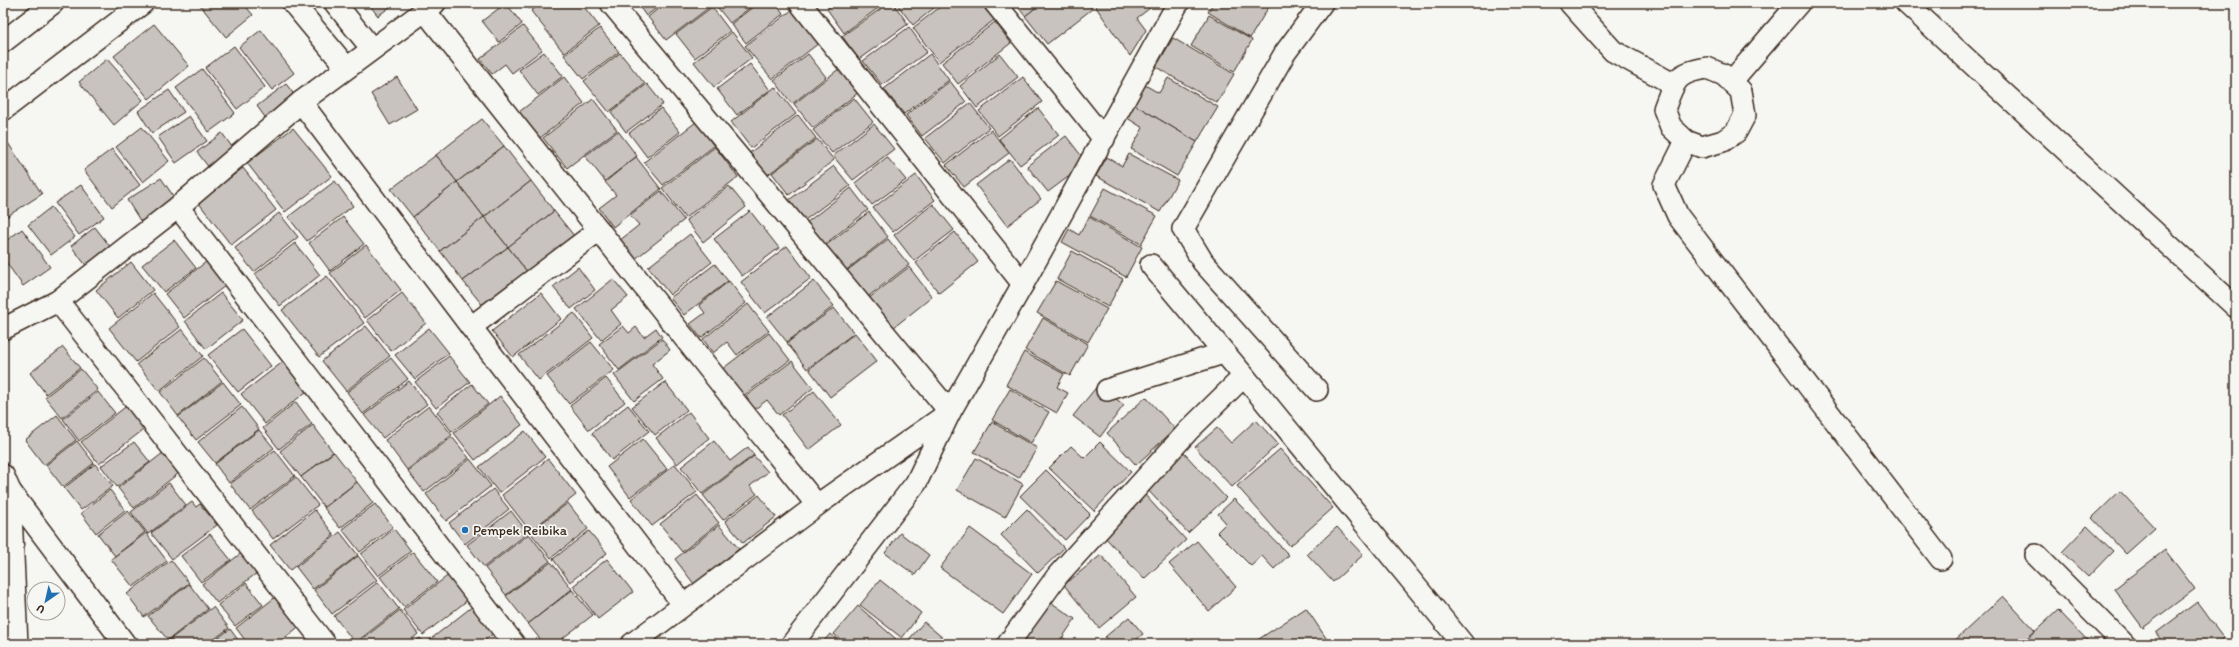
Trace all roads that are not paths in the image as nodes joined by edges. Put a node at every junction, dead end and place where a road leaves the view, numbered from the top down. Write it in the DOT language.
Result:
graph roads {
  1 [pos="53,3"];
  2 [pos="143,3"];
  3 [pos="293,3"];
  4 [pos="336,3"];
  5 [pos="611,3"];
  6 [pos="800,3"];
  7 [pos="995,3"];
  8 [pos="1178,3"];
  9 [pos="1322,3"];
  10 [pos="1570,3"];
  11 [pos="1799,3"];
  12 [pos="1906,3"];
  13 [pos="430,7"];
  14 [pos="3,42"];
  15 [pos="372,49"];
  16 [pos="346,67"];
  17 [pos="1731,82"];
  18 [pos="1673,84"];
  19 [pos="301,102"];
  20 [pos="3,110"];
  21 [pos="1104,139"];
  22 [pos="1686,141"];
  23 [pos="178,207"];
  24 [pos="599,230"];
  25 [pos="1151,265"];
  26 [pos="1024,284"];
  27 [pos="58,301"];
  28 [pos="2236,307"];
  29 [pos="471,327"];
  30 [pos="3,329"];
  31 [pos="1223,353"];
  32 [pos="1244,376"];
  33 [pos="1107,390"];
  34 [pos="1317,390"];
  35 [pos="950,412"];
  36 [pos="7,483"];
  37 [pos="817,505"];
  38 [pos="2036,555"];
  39 [pos="1941,559"];
  40 [pos="684,604"];
  41 [pos="1458,642"];
  42 [pos="17,644"];
  43 [pos="126,644"];
  44 [pos="325,644"];
  45 [pos="514,644"];
  46 [pos="632,644"];
  47 [pos="792,644"];
  48 [pos="1008,644"];
  49 [pos="2124,644"];
  1 -- 14 [label="street"];
  2 -- 20 [label="street"];
  3 -- 16 [label="street"];
  4 -- 15 [label="street"];
  5 -- 35 [label="street"];
  6 -- 26 [label="street"];
  7 -- 21 [label="street"];
  8 -- 21 [label="street"];
  9 -- 34 [label="street"];
  10 -- 18 [label="street"];
  11 -- 17 [label="street"];
  12 -- 28 [label="street"];
  13 -- 15 [label="street"];
  13 -- 24 [label="street"];
  15 -- 16 [label="street"];
  16 -- 19 [label="street"];
  17 -- 18 [label="street"];
  17 -- 22 [label="street"];
  18 -- 22 [label="street"];
  19 -- 23 [label="street"];
  19 -- 29 [label="street"];
  21 -- 26 [label="street"];
  22 -- 39 [label="street"];
  23 -- 27 [label="street"];
  23 -- 45 [label="street"];
  24 -- 29 [label="street"];
  24 -- 37 [label="street"];
  25 -- 31 [label="street"];
  26 -- 35 [label="street"];
  27 -- 30 [label="street"];
  27 -- 44 [label="street"];
  29 -- 40 [label="street"];
  31 -- 32 [label="street"];
  31 -- 33 [label="street"];
  32 -- 41 [label="street"];
  32 -- 48 [label="street"];
  35 -- 37 [label="street"];
  35 -- 47 [label="street"];
  36 -- 42 [label="street"];
  36 -- 43 [label="street"];
  37 -- 40 [label="street"];
  38 -- 49 [label="street"];
  40 -- 46 [label="street"];
}
